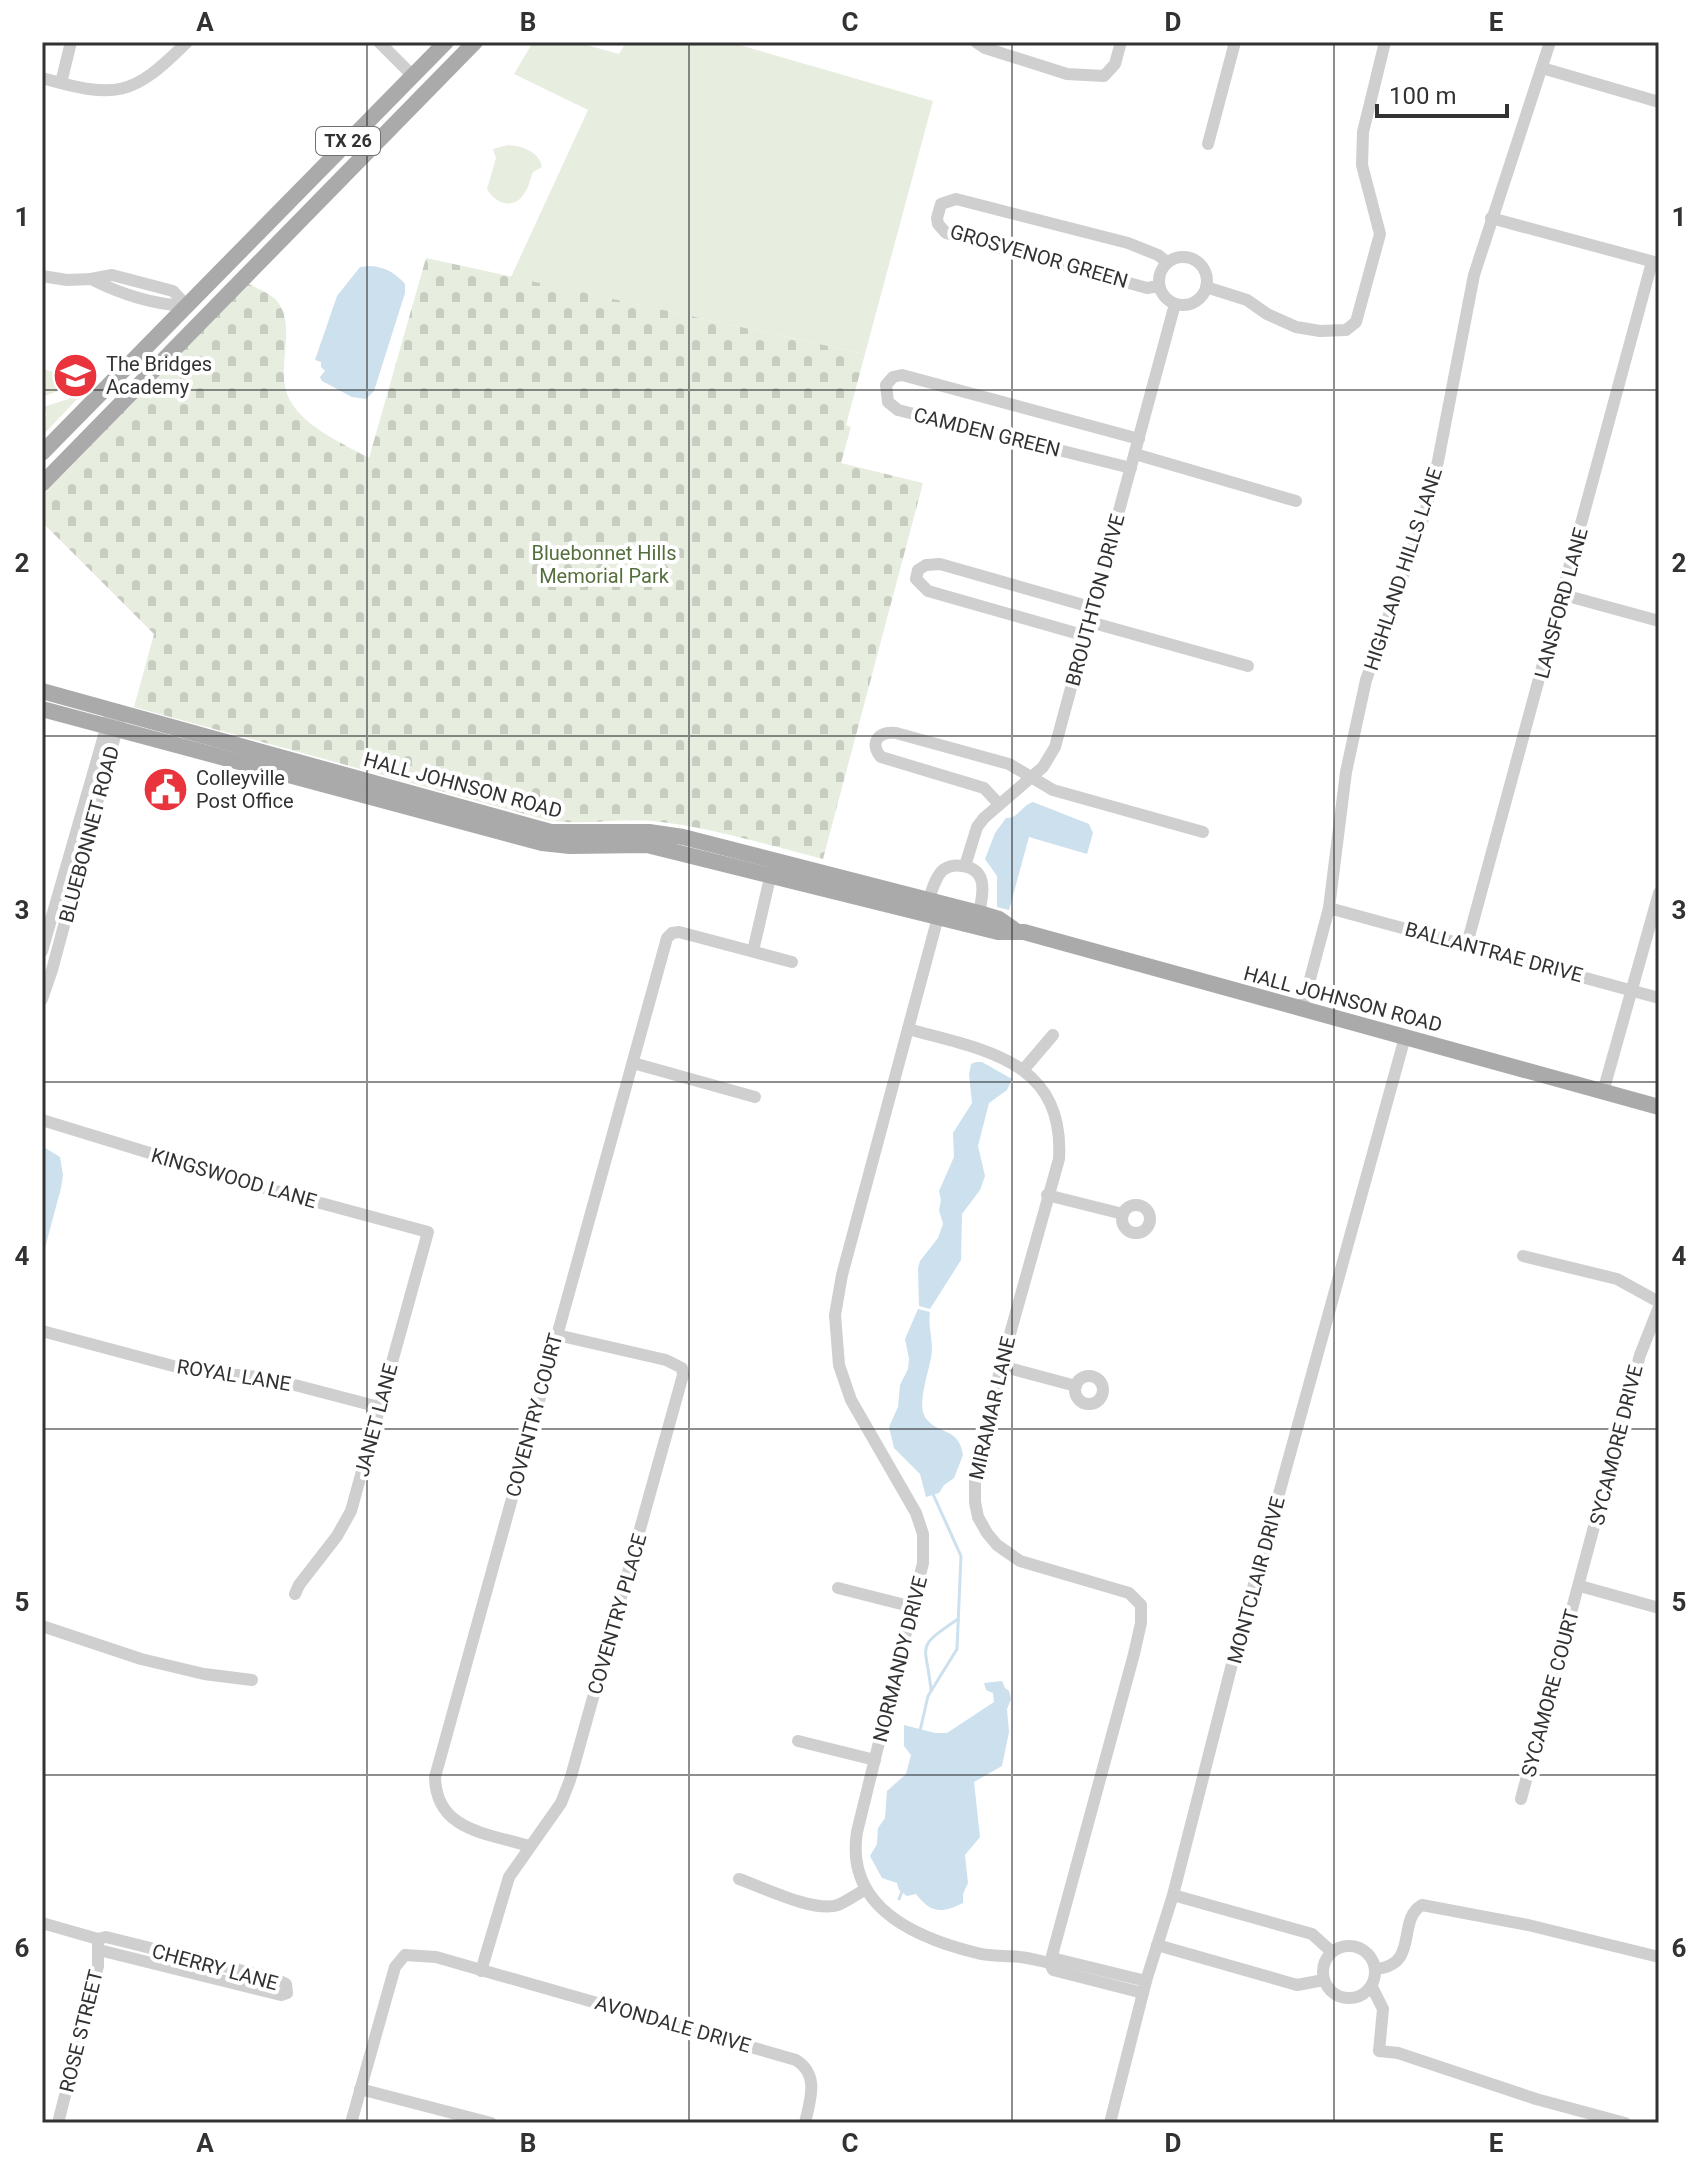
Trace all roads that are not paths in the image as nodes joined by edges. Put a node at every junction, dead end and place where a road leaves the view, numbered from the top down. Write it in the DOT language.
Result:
graph roads {
  1 [pos="71,42"];
  2 [pos="187,42"];
  3 [pos="379,42"];
  4 [pos="446,42"];
  5 [pos="475,42"];
  6 [pos="976,42"];
  7 [pos="1121,42"];
  8 [pos="1235,42"];
  9 [pos="1385,42"];
  10 [pos="1550,42"];
  11 [pos="1542,68"];
  12 [pos="413,76"];
  13 [pos="42,78"];
  14 [pos="61,83"];
  15 [pos="1659,102"];
  16 [pos="1208,144"];
  17 [pos="1491,218"];
  18 [pos="1167,262"];
  19 [pos="1656,263"];
  20 [pos="42,276"];
  21 [pos="91,279"];
  22 [pos="136,281"];
  23 [pos="1159,286"];
  24 [pos="1206,287"];
  25 [pos="133,296"];
  26 [pos="1175,304"];
  27 [pos="187,306"];
  28 [pos="202,321"];
  29 [pos="1139,439"];
  30 [pos="42,453"];
  31 [pos="1133,461"];
  32 [pos="42,484"];
  33 [pos="1296,501"];
  34 [pos="1564,595"];
  35 [pos="1094,608"];
  36 [pos="1659,621"];
  37 [pos="1090,622"];
  38 [pos="1086,636"];
  39 [pos="1248,666"];
  40 [pos="46,695"];
  41 [pos="42,709"];
  42 [pos="114,720"];
  43 [pos="1032,776"];
  44 [pos="999,804"];
  45 [pos="1203,832"];
  46 [pos="68,858"];
  47 [pos="81,863"];
  48 [pos="965,866"];
  49 [pos="772,868"];
  50 [pos="1659,893"];
  51 [pos="929,899"];
  52 [pos="1329,908"];
  53 [pos="979,913"];
  54 [pos="938,917"];
  55 [pos="1016,931"];
  56 [pos="1467,944"];
  57 [pos="42,951"];
  58 [pos="753,951"];
  59 [pos="792,962"];
  60 [pos="45,976"];
  61 [pos="1631,990"];
  62 [pos="1659,998"];
  63 [pos="42,999"];
  64 [pos="1302,1009"];
  65 [pos="908,1029"];
  66 [pos="1053,1035"];
  67 [pos="1405,1037"];
  68 [pos="633,1063"];
  69 [pos="1024,1069"];
  70 [pos="1603,1092"];
  71 [pos="755,1097"];
  72 [pos="1659,1107"];
  73 [pos="42,1120"];
  74 [pos="1047,1195"];
  75 [pos="1123,1214"];
  76 [pos="428,1232"];
  77 [pos="1523,1256"];
  78 [pos="1659,1304"];
  79 [pos="42,1331"];
  80 [pos="557,1335"];
  81 [pos="1001,1366"];
  82 [pos="1076,1386"];
  83 [pos="379,1407"];
  84 [pos="1580,1586"];
  85 [pos="838,1588"];
  86 [pos="295,1594"];
  87 [pos="913,1607"];
  88 [pos="1659,1608"];
  89 [pos="42,1626"];
  90 [pos="252,1680"];
  91 [pos="798,1741"];
  92 [pos="875,1760"];
  93 [pos="1521,1799"];
  94 [pos="529,1846"];
  95 [pos="739,1879"];
  96 [pos="866,1889"];
  97 [pos="1173,1895"];
  98 [pos="42,1923"];
  99 [pos="98,1944"];
  100 [pos="1157,1945"];
  101 [pos="115,1947"];
  102 [pos="1332,1952"];
  103 [pos="1659,1957"];
  104 [pos="1053,1961"];
  105 [pos="1376,1969"];
  106 [pos="481,1971"];
  107 [pos="1324,1980"];
  108 [pos="1144,1987"];
  109 [pos="1372,1987"];
  110 [pos="360,2089"];
  111 [pos="58,2123"];
  112 [pos="351,2123"];
  113 [pos="491,2123"];
  114 [pos="805,2123"];
  115 [pos="1110,2123"];
  116 [pos="1625,2123"];
  1 -- 14 [label="street"];
  2 -- 14 [label="street"];
  3 -- 12 [label="street"];
  4 -- 12 [label="main road, TX 26"];
  5 -- 28 [label="main road, TX 26"];
  6 -- 7 [label="street"];
  8 -- 16 [label="street"];
  9 -- 24 [label="street"];
  10 -- 11 [label="street, HIGHLAND HILLS LANE"];
  11 -- 15 [label="street"];
  11 -- 17 [label="street, HIGHLAND HILLS LANE"];
  12 -- 27 [label="main road, TX 26"];
  13 -- 14 [label="street"];
  17 -- 19 [label="street"];
  17 -- 52 [label="street, HIGHLAND HILLS LANE"];
  18 -- 23 [label="street"];
  18 -- 23 [label="street, GROSVENOR GREEN"];
  18 -- 24 [label="street"];
  19 -- 34 [label="street, LANSFORD LANE"];
  20 -- 21 [label="street"];
  21 -- 22 [label="street"];
  21 -- 25 [label="street"];
  22 -- 25 [label="street"];
  22 -- 27 [label="street"];
  23 -- 26 [label="street"];
  24 -- 26 [label="street"];
  25 -- 27 [label="street"];
  26 -- 29 [label="street, BROUTHTON DRIVE"];
  27 -- 28 [label="main road"];
  27 -- 30 [label="main road, TX 26"];
  28 -- 32 [label="main road, TX 26"];
  29 -- 31 [label="street, BROUTHTON DRIVE"];
  29 -- 31 [label="street, CAMDEN GREEN"];
  31 -- 33 [label="street"];
  31 -- 35 [label="street, BROUTHTON DRIVE"];
  34 -- 36 [label="street"];
  34 -- 56 [label="street, LANSFORD LANE"];
  35 -- 37 [label="street, BROUTHTON DRIVE"];
  35 -- 38 [label="street"];
  37 -- 38 [label="street, BROUTHTON DRIVE"];
  37 -- 39 [label="street"];
  38 -- 43 [label="street, BROUTHTON DRIVE"];
  40 -- 42 [label="main road, HALL JOHNSON ROAD"];
  41 -- 42 [label="main road, HALL JOHNSON ROAD"];
  42 -- 46 [label="street, BLUEBONNET ROAD"];
  42 -- 47 [label="street, BLUEBONNET ROAD"];
  42 -- 49 [label="main road, HALL JOHNSON ROAD"];
  43 -- 44 [label="street, BROUTHTON DRIVE"];
  43 -- 44 [label="street"];
  43 -- 45 [label="street"];
  44 -- 48 [label="street, BROUTHTON DRIVE"];
  46 -- 47 [label="street"];
  46 -- 57 [label="street, BLUEBONNET ROAD"];
  47 -- 60 [label="street, BLUEBONNET ROAD"];
  48 -- 51 [label="street"];
  48 -- 53 [label="street"];
  49 -- 51 [label="main road, HALL JOHNSON ROAD"];
  49 -- 54 [label="main road, HALL JOHNSON ROAD"];
  49 -- 58 [label="street"];
  50 -- 61 [label="street"];
  51 -- 53 [label="main road, HALL JOHNSON ROAD"];
  52 -- 56 [label="street, BALLANTRAE DRIVE"];
  52 -- 64 [label="street, HIGHLAND HILLS LANE"];
  53 -- 55 [label="main road, HALL JOHNSON ROAD"];
  54 -- 55 [label="main road, HALL JOHNSON ROAD"];
  54 -- 65 [label="street, NORMANDY DRIVE"];
  55 -- 64 [label="main road, HALL JOHNSON ROAD"];
  56 -- 61 [label="street, BALLANTRAE DRIVE"];
  58 -- 59 [label="street"];
  58 -- 68 [label="street, COVENTRY COURT"];
  60 -- 63 [label="street, BLUEBONNET ROAD"];
  61 -- 62 [label="street, BALLANTRAE DRIVE"];
  61 -- 70 [label="street"];
  64 -- 67 [label="main road, HALL JOHNSON ROAD"];
  65 -- 69 [label="street, MIRAMAR LANE"];
  65 -- 87 [label="street, NORMANDY DRIVE"];
  66 -- 69 [label="street"];
  67 -- 70 [label="main road, HALL JOHNSON ROAD"];
  67 -- 97 [label="street, MONTCLAIR DRIVE"];
  68 -- 71 [label="street"];
  68 -- 80 [label="street, COVENTRY COURT"];
  69 -- 74 [label="street, MIRAMAR LANE"];
  70 -- 72 [label="main road, HALL JOHNSON ROAD"];
  73 -- 76 [label="street, KINGSWOOD LANE"];
  74 -- 75 [label="street"];
  74 -- 81 [label="street, MIRAMAR LANE"];
  76 -- 83 [label="street, JANET LANE"];
  77 -- 78 [label="street"];
  78 -- 84 [label="street, SYCAMORE DRIVE"];
  79 -- 83 [label="street, ROYAL LANE"];
  80 -- 94 [label="street, COVENTRY COURT"];
  80 -- 94 [label="street, COVENTRY PLACE"];
  81 -- 82 [label="street"];
  81 -- 104 [label="street, MIRAMAR LANE"];
  83 -- 86 [label="street, JANET LANE"];
  84 -- 88 [label="street"];
  84 -- 93 [label="street, SYCAMORE COURT"];
  85 -- 87 [label="street"];
  87 -- 92 [label="street, NORMANDY DRIVE"];
  89 -- 90 [label="street"];
  91 -- 92 [label="street"];
  92 -- 96 [label="street, NORMANDY DRIVE"];
  94 -- 106 [label="street, COVENTRY PLACE"];
  95 -- 96 [label="street"];
  96 -- 104 [label="street, NORMANDY DRIVE"];
  97 -- 100 [label="street, MONTCLAIR DRIVE"];
  97 -- 102 [label="street"];
  98 -- 99 [label="street, CHERRY LANE"];
  99 -- 101 [label="street, CHERRY LANE"];
  99 -- 111 [label="street, ROSE STREET"];
  100 -- 107 [label="street"];
  100 -- 108 [label="street, MONTCLAIR DRIVE"];
  101 -- 101 [label="street, CHERRY LANE"];
  102 -- 105 [label="street"];
  102 -- 107 [label="street"];
  103 -- 105 [label="street"];
  104 -- 108 [label="street, NORMANDY DRIVE"];
  105 -- 109 [label="street"];
  106 -- 110 [label="street, AVONDALE DRIVE"];
  106 -- 114 [label="street, AVONDALE DRIVE"];
  107 -- 109 [label="street"];
  108 -- 115 [label="street, MONTCLAIR DRIVE"];
  109 -- 116 [label="street"];
  110 -- 112 [label="street"];
  110 -- 113 [label="street"];
}
